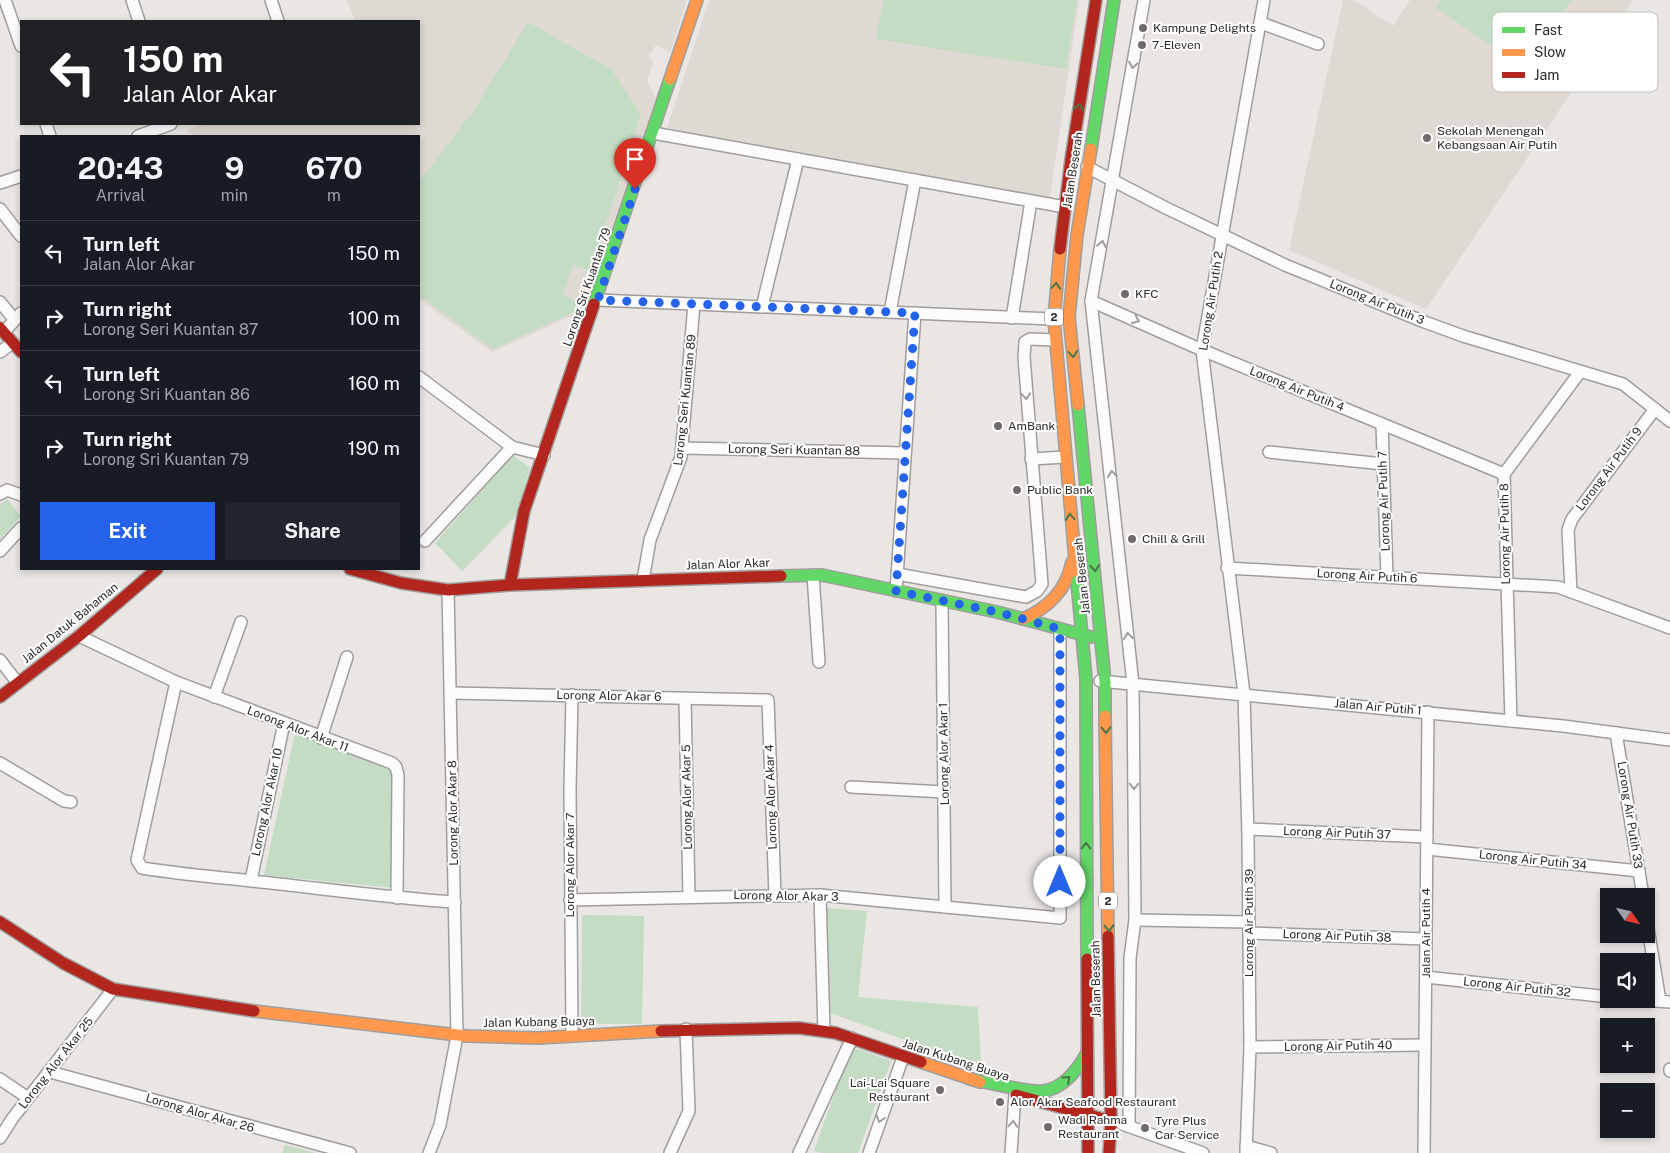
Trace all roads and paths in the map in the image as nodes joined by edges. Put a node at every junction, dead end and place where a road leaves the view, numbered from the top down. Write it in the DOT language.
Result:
graph roads {
  1 [pos="5,0"];
  2 [pos="132,0"];
  3 [pos="271,0"];
  4 [pos="698,0"];
  5 [pos="1096,0"];
  6 [pos="1114,0"];
  7 [pos="1144,0"];
  8 [pos="1264,0"];
  9 [pos="140,20"];
  10 [pos="278,20"];
  11 [pos="1261,23"];
  12 [pos="20,43"];
  13 [pos="1318,44"];
  14 [pos="168,125"];
  15 [pos="653,133"];
  16 [pos="141,135"];
  17 [pos="798,159"];
  18 [pos="1087,167"];
  19 [pos="20,176"];
  20 [pos="915,180"];
  21 [pos="1114,180"];
  22 [pos="0,184"];
  23 [pos="1031,201"];
  24 [pos="1065,207"];
  25 [pos="0,209"];
  26 [pos="20,235"];
  27 [pos="1221,235"];
  28 [pos="598,300"];
  29 [pos="1091,301"];
  30 [pos="0,302"];
  31 [pos="694,304"];
  32 [pos="762,307"];
  33 [pos="890,312"];
  34 [pos="915,313"];
  35 [pos="18,316"];
  36 [pos="1012,318"];
  37 [pos="1054,319"];
  38 [pos="2,330"];
  39 [pos="1054,340"];
  40 [pos="12,342"];
  41 [pos="1202,350"];
  42 [pos="20,351"];
  43 [pos="0,352"];
  44 [pos="1580,372"];
  45 [pos="423,380"];
  46 [pos="1655,409"];
  47 [pos="1670,421"];
  48 [pos="1382,424"];
  49 [pos="512,447"];
  50 [pos="682,448"];
  51 [pos="1269,452"];
  52 [pos="905,453"];
  53 [pos="544,455"];
  54 [pos="1065,457"];
  55 [pos="1031,459"];
  56 [pos="1383,464"];
  57 [pos="1504,474"];
  58 [pos="0,494"];
  59 [pos="20,495"];
  60 [pos="20,529"];
  61 [pos="425,541"];
  62 [pos="1073,550"];
  63 [pos="0,551"];
  64 [pos="1227,568"];
  65 [pos="156,570"];
  66 [pos="354,570"];
  67 [pos="897,574"];
  68 [pos="813,575"];
  69 [pos="1386,578"];
  70 [pos="643,580"];
  71 [pos="1506,584"];
  72 [pos="510,585"];
  73 [pos="448,590"];
  74 [pos="896,591"];
  75 [pos="1571,592"];
  76 [pos="942,601"];
  77 [pos="1023,619"];
  78 [pos="241,622"];
  79 [pos="1670,628"];
  80 [pos="1060,629"];
  81 [pos="1083,635"];
  82 [pos="79,636"];
  83 [pos="1103,640"];
  84 [pos="347,657"];
  85 [pos="0,660"];
  86 [pos="819,662"];
  87 [pos="1086,679"];
  88 [pos="18,682"];
  89 [pos="176,682"];
  90 [pos="1106,682"];
  91 [pos="1133,684"];
  92 [pos="451,693"];
  93 [pos="1244,694"];
  94 [pos="572,696"];
  95 [pos="0,697"];
  96 [pos="214,697"];
  97 [pos="686,698"];
  98 [pos="768,700"];
  99 [pos="1428,712"];
  100 [pos="1511,721"];
  101 [pos="284,723"];
  102 [pos="1616,733"];
  103 [pos="321,738"];
  104 [pos="1670,740"];
  105 [pos="0,763"];
  106 [pos="851,787"];
  107 [pos="944,792"];
  108 [pos="71,802"];
  109 [pos="1248,829"];
  110 [pos="1427,837"];
  111 [pos="1427,849"];
  112 [pos="1639,871"];
  113 [pos="251,880"];
  114 [pos="1642,888"];
  115 [pos="820,894"];
  116 [pos="775,895"];
  117 [pos="689,897"];
  118 [pos="396,898"];
  119 [pos="570,900"];
  120 [pos="455,902"];
  121 [pos="946,907"];
  122 [pos="1135,920"];
  123 [pos="0,922"];
  124 [pos="1249,927"];
  125 [pos="1426,939"];
  126 [pos="1652,943"];
  127 [pos="1426,978"];
  128 [pos="113,989"];
  129 [pos="1600,996"];
  130 [pos="1665,1002"];
  131 [pos="686,1030"];
  132 [pos="824,1031"];
  133 [pos="457,1036"];
  134 [pos="572,1036"];
  135 [pos="852,1038"];
  136 [pos="1425,1045"];
  137 [pos="1250,1047"];
  138 [pos="1087,1053"];
  139 [pos="903,1057"];
  140 [pos="50,1072"];
  141 [pos="0,1079"];
  142 [pos="970,1079"];
  143 [pos="1014,1094"];
  144 [pos="28,1098"];
  145 [pos="1087,1114"];
  146 [pos="1111,1121"];
  147 [pos="1129,1126"];
  148 [pos="0,1138"];
  149 [pos="1246,1149"];
  150 [pos="342,1152"];
  151 [pos="429,1153"];
  152 [pos="670,1153"];
  153 [pos="799,1153"];
  154 [pos="869,1153"];
  155 [pos="1011,1153"];
  156 [pos="1088,1153"];
  157 [pos="1109,1153"];
  158 [pos="1203,1153"];
  159 [pos="1271,1153"];
  160 [pos="1424,1153"];
  1 -- 12 [label="street"];
  2 -- 9 [label="street"];
  3 -- 10 [label="street"];
  4 -- 15 [label="main road, Lorong Sri Kuantan 79"];
  24 -- 5 [label="main road, Jalan Beserah / 2, one-way"];
  6 -- 18 [label="main road, Jalan Beserah / 2"];
  7 -- 21 [label="street, one-way"];
  8 -- 11 [label="street, Lorong Air Putih 2"];
  11 -- 13 [label="street"];
  11 -- 27 [label="street, Lorong Air Putih 2"];
  14 -- 16 [label="street"];
  15 -- 17 [label="street"];
  15 -- 28 [label="main road, Lorong Sri Kuantan 79"];
  17 -- 20 [label="street"];
  17 -- 32 [label="street"];
  18 -- 21 [label="street, Lorong Air Putih 3"];
  18 -- 83 [label="main road, Jalan Beserah / 2, one-way"];
  19 -- 22 [label="street"];
  20 -- 23 [label="street"];
  20 -- 33 [label="street"];
  21 -- 27 [label="street, Lorong Air Putih 3"];
  29 -- 21 [label="street, one-way"];
  23 -- 24 [label="street"];
  23 -- 36 [label="street"];
  37 -- 24 [label="main road, Jalan Beserah / 2, one-way"];
  25 -- 26 [label="street"];
  27 -- 41 [label="street, Lorong Air Putih 2"];
  27 -- 44 [label="street, Lorong Air Putih 3"];
  28 -- 31 [label="street"];
  28 -- 53 [label="main road, Lorong Sri Kuantan 79"];
  29 -- 41 [label="street, Lorong Air Putih 4, one-way"];
  91 -- 29 [label="street, one-way"];
  30 -- 35 [label="street"];
  31 -- 32 [label="street"];
  31 -- 50 [label="street, Lorong Seri Kuantan 89"];
  32 -- 33 [label="street"];
  33 -- 34 [label="street"];
  34 -- 36 [label="street"];
  34 -- 52 [label="street"];
  35 -- 38 [label="street"];
  36 -- 37 [label="street"];
  37 -- 39 [label="main road, Jalan Beserah / 2"];
  38 -- 40 [label="main road"];
  39 -- 54 [label="main road, Jalan Beserah / 2"];
  39 -- 55 [label="street, one-way"];
  40 -- 42 [label="main road"];
  40 -- 43 [label="street"];
  41 -- 48 [label="street, Lorong Air Putih 4"];
  41 -- 64 [label="street, Lorong Air Putih 2"];
  44 -- 46 [label="street, Lorong Air Putih 3"];
  44 -- 57 [label="street, Lorong Air Putih 8"];
  45 -- 49 [label="street"];
  46 -- 47 [label="street, Lorong Air Putih 3"];
  46 -- 75 [label="street, Lorong Air Putih 9"];
  48 -- 56 [label="street, Lorong Air Putih 7"];
  48 -- 57 [label="street, Lorong Air Putih 4"];
  49 -- 53 [label="street"];
  49 -- 61 [label="street"];
  50 -- 52 [label="street, Lorong Seri Kuantan 88"];
  50 -- 70 [label="street, Lorong Seri Kuantan 89"];
  51 -- 56 [label="street"];
  52 -- 67 [label="street"];
  53 -- 72 [label="main road, Lorong Sri Kuantan 79"];
  54 -- 55 [label="street"];
  62 -- 54 [label="main road, Jalan Beserah / 2, one-way"];
  55 -- 67 [label="street"];
  56 -- 69 [label="street, Lorong Air Putih 7"];
  57 -- 71 [label="street, Lorong Air Putih 8"];
  58 -- 59 [label="street"];
  60 -- 63 [label="street"];
  62 -- 77 [label="main road"];
  62 -- 81 [label="main road, Jalan Beserah / 2"];
  64 -- 69 [label="street, Lorong Air Putih 6"];
  64 -- 93 [label="street, Lorong Air Putih 2"];
  65 -- 82 [label="main road, Jalan Datuk Bahaman"];
  66 -- 73 [label="main road, Jalan Alor Akar"];
  67 -- 74 [label="street"];
  68 -- 70 [label="main road, Jalan Alor Akar"];
  68 -- 74 [label="main road, Jalan Alor Akar"];
  68 -- 86 [label="street"];
  69 -- 71 [label="street, Lorong Air Putih 6"];
  70 -- 72 [label="main road, Jalan Alor Akar"];
  71 -- 75 [label="street, Lorong Air Putih 6"];
  71 -- 100 [label="street, Lorong Air Putih 8"];
  72 -- 73 [label="main road, Jalan Alor Akar"];
  73 -- 92 [label="street, Lorong Alor Akar 8"];
  74 -- 76 [label="main road, Jalan Alor Akar"];
  75 -- 79 [label="street, Lorong Air Putih 6"];
  76 -- 77 [label="main road, Jalan Alor Akar"];
  76 -- 107 [label="street, Lorong Alor Akar 1"];
  77 -- 80 [label="main road, Jalan Alor Akar"];
  78 -- 96 [label="street"];
  80 -- 81 [label="main road, Jalan Alor Akar"];
  80 -- 121 [label="street, Lorong Alor Akar 3"];
  81 -- 83 [label="main road, Jalan Alor Akar"];
  81 -- 87 [label="main road, Jalan Beserah / 2"];
  82 -- 88 [label="main road, Jalan Datuk Bahaman"];
  82 -- 89 [label="street, Lorong Alor Akar 11"];
  83 -- 90 [label="main road, Jalan Beserah / 2"];
  84 -- 103 [label="street"];
  85 -- 88 [label="street"];
  87 -- 90 [label="street, Jalan Air Putih 1"];
  138 -- 87 [label="main road, Jalan Beserah / 2, one-way"];
  88 -- 95 [label="main road, Jalan Datuk Bahaman"];
  89 -- 96 [label="street, Lorong Alor Akar 11"];
  89 -- 113 [label="street"];
  90 -- 91 [label="street, Jalan Air Putih 1"];
  90 -- 146 [label="main road, Jalan Beserah / 2, one-way"];
  91 -- 93 [label="street, Jalan Air Putih 1"];
  91 -- 122 [label="street, one-way"];
  92 -- 94 [label="street, Lorong Alor Akar 6"];
  92 -- 120 [label="street, Lorong Alor Akar 8"];
  93 -- 99 [label="street, Jalan Air Putih 1"];
  93 -- 109 [label="street, Lorong Air Putih 39"];
  94 -- 97 [label="street, Lorong Alor Akar 6"];
  94 -- 119 [label="street, Lorong Alor Akar 7"];
  96 -- 101 [label="street, Lorong Alor Akar 11"];
  97 -- 98 [label="street, Lorong Alor Akar 6"];
  97 -- 117 [label="street, Lorong Alor Akar 5"];
  98 -- 116 [label="street, Lorong Alor Akar 4"];
  99 -- 100 [label="street, Jalan Air Putih 1"];
  99 -- 110 [label="street, Jalan Air Putih 4"];
  100 -- 102 [label="street, Jalan Air Putih 1"];
  101 -- 103 [label="street, Lorong Alor Akar 11"];
  101 -- 113 [label="street, Lorong Alor Akar 10"];
  102 -- 104 [label="street, Jalan Air Putih 1"];
  102 -- 112 [label="street, Lorong Air Putih 33"];
  103 -- 118 [label="street, Lorong Alor Akar 11"];
  105 -- 108 [label="street"];
  106 -- 107 [label="street"];
  107 -- 121 [label="street, Lorong Alor Akar 1"];
  109 -- 110 [label="street, Lorong Air Putih 37"];
  109 -- 124 [label="street, Lorong Air Putih 39"];
  110 -- 111 [label="street, Jalan Air Putih 4"];
  111 -- 112 [label="street, Lorong Air Putih 34"];
  111 -- 125 [label="street, Jalan Air Putih 4"];
  112 -- 114 [label="street, Lorong Air Putih 33"];
  113 -- 118 [label="street"];
  115 -- 116 [label="street, Lorong Alor Akar 3"];
  115 -- 121 [label="street, Lorong Alor Akar 3"];
  115 -- 132 [label="street"];
  116 -- 117 [label="street, Lorong Alor Akar 3"];
  117 -- 119 [label="street, Lorong Alor Akar 3"];
  118 -- 120 [label="street"];
  119 -- 134 [label="street, Lorong Alor Akar 7"];
  120 -- 133 [label="street, Lorong Alor Akar 8"];
  122 -- 124 [label="street, Lorong Air Putih 38"];
  122 -- 147 [label="street"];
  123 -- 128 [label="main road, Jalan Kubang Buaya"];
  124 -- 125 [label="street, Lorong Air Putih 38"];
  124 -- 137 [label="street, Lorong Air Putih 39"];
  125 -- 127 [label="street, Jalan Air Putih 4"];
  126 -- 130 [label="street"];
  127 -- 129 [label="street, Lorong Air Putih 32"];
  127 -- 136 [label="street, Jalan Air Putih 4"];
  128 -- 133 [label="main road, Jalan Kubang Buaya"];
  128 -- 140 [label="street, Lorong Alor Akar 25"];
  131 -- 132 [label="main road, Jalan Kubang Buaya"];
  131 -- 134 [label="main road, Jalan Kubang Buaya"];
  131 -- 152 [label="street"];
  132 -- 135 [label="main road, Jalan Kubang Buaya"];
  133 -- 134 [label="main road, Jalan Kubang Buaya"];
  133 -- 151 [label="street, Lorong Alor Akar 8"];
  135 -- 139 [label="main road, Jalan Kubang Buaya"];
  135 -- 153 [label="street"];
  136 -- 137 [label="street, Lorong Air Putih 40"];
  136 -- 160 [label="street, Jalan Air Putih 4"];
  137 -- 149 [label="street, Lorong Air Putih 39"];
  142 -- 138 [label="main road, one-way"];
  138 -- 145 [label="main road, Jalan Beserah / 2"];
  139 -- 142 [label="main road, Jalan Kubang Buaya"];
  139 -- 154 [label="street, one-way"];
  140 -- 144 [label="street, Lorong Alor Akar 25"];
  140 -- 150 [label="street, Lorong Alor Akar 26"];
  141 -- 144 [label="street"];
  142 -- 143 [label="main road, Jalan Kubang Buaya"];
  143 -- 145 [label="main road, Jalan Kubang Buaya"];
  155 -- 143 [label="street, one-way"];
  144 -- 148 [label="street, Lorong Alor Akar 25"];
  145 -- 146 [label="main road, Jalan Kubang Buaya"];
  145 -- 156 [label="main road, Jalan Beserah / 2"];
  146 -- 147 [label="street"];
  146 -- 157 [label="main road, Jalan Beserah / 2"];
  147 -- 158 [label="street"];
  149 -- 159 [label="street"];
}
